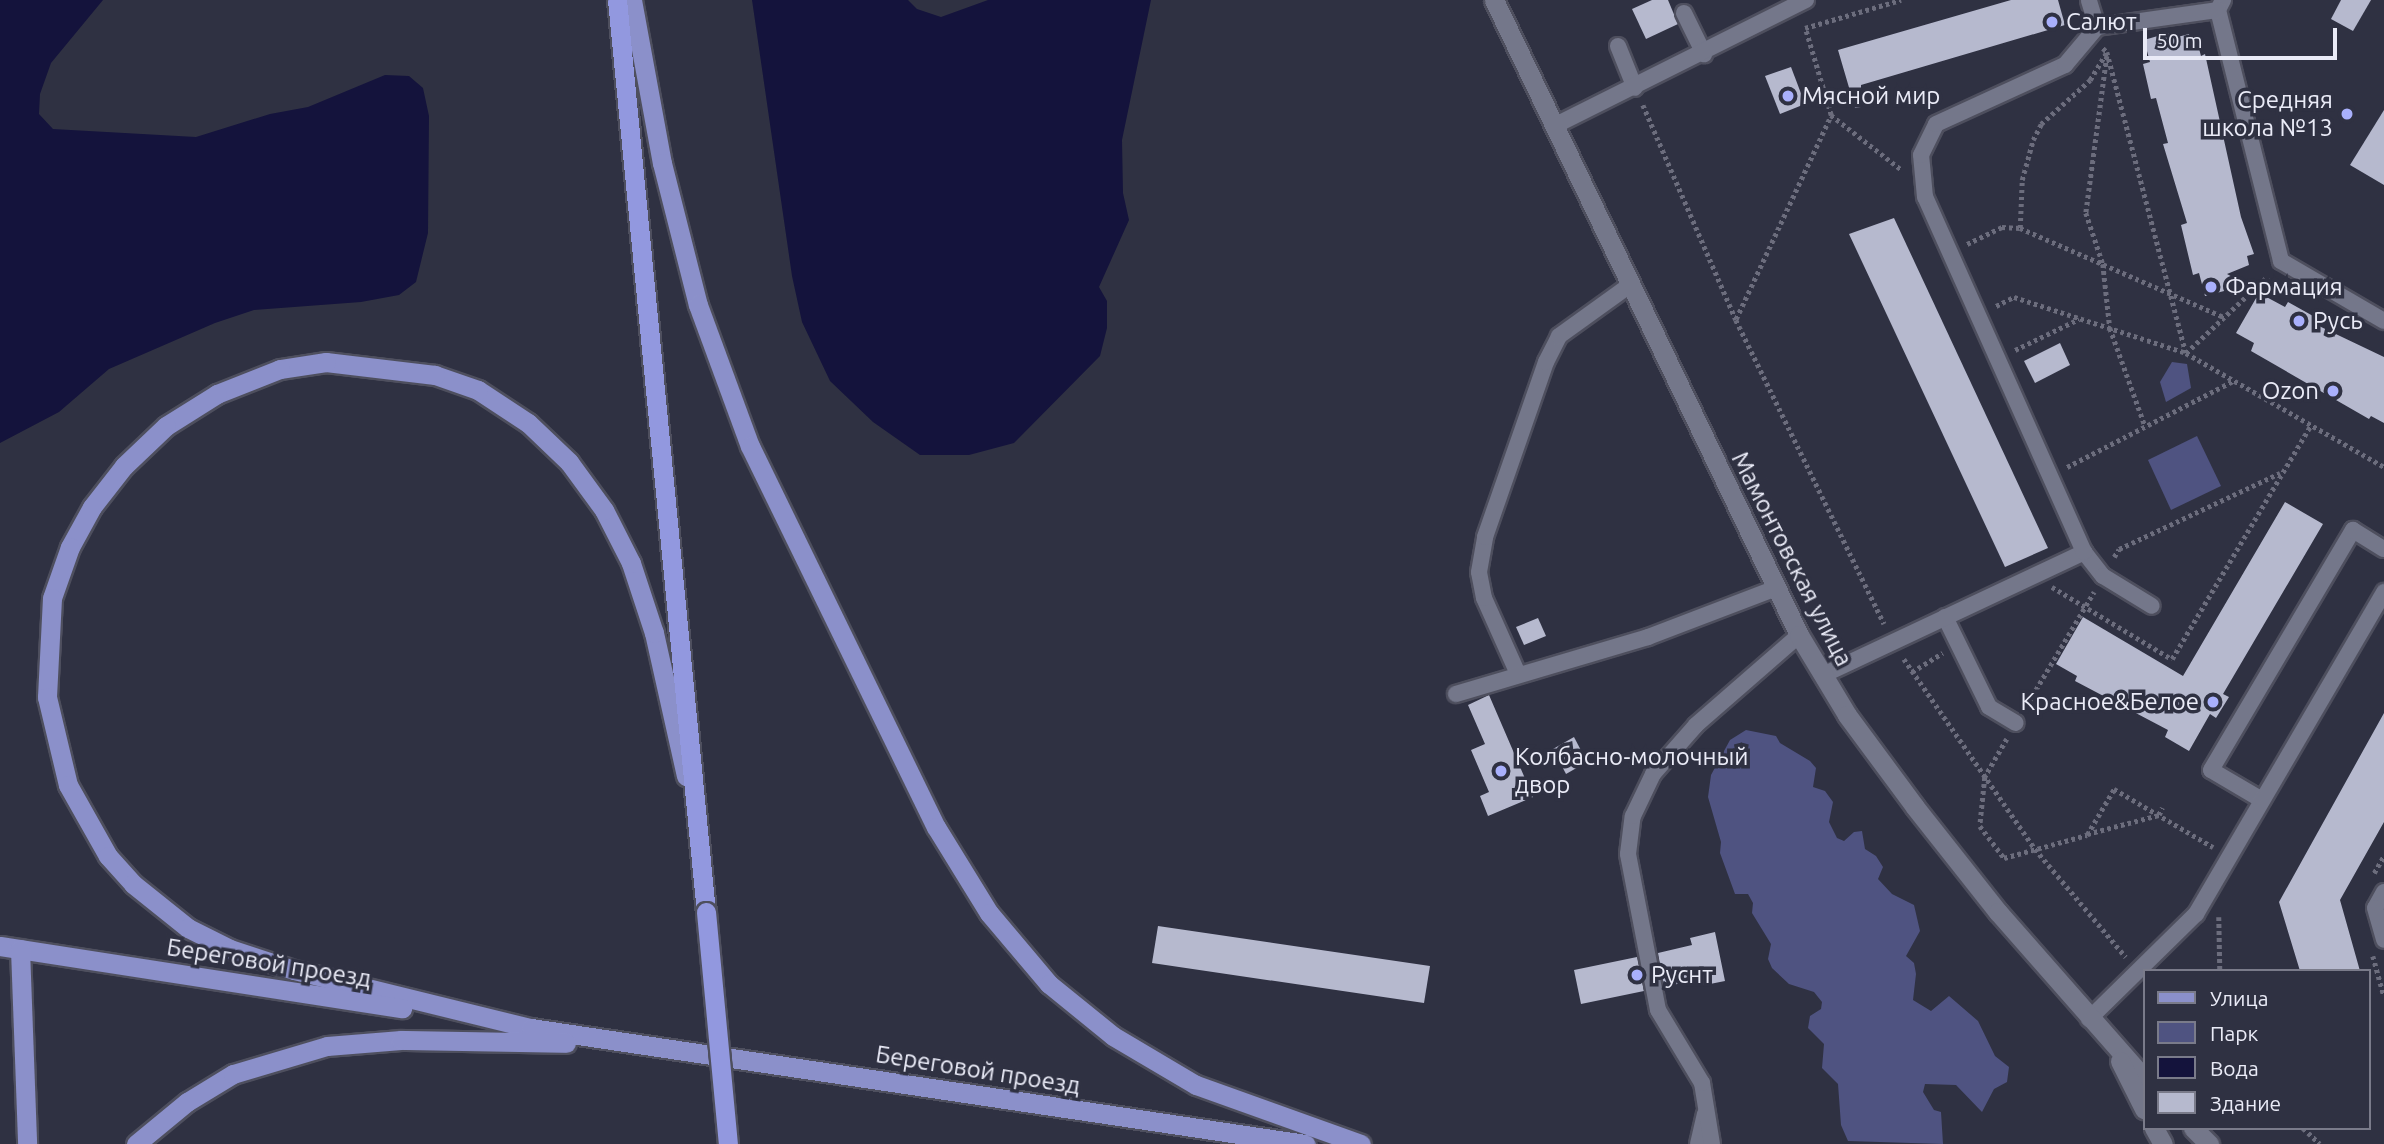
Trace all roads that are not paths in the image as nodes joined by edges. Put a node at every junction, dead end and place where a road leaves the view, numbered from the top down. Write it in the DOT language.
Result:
graph roads {
  1 [pos="617,0"];
  2 [pos="632,0"];
  3 [pos="1494,0"];
  4 [pos="1806,0"];
  5 [pos="2089,0"];
  6 [pos="2221,5"];
  7 [pos="1684,13"];
  8 [pos="2093,32"];
  9 [pos="1618,46"];
  10 [pos="1703,54"];
  11 [pos="1635,88"];
  12 [pos="1554,126"];
  13 [pos="1630,285"];
  14 [pos="2384,321"];
  15 [pos="2384,549"];
  16 [pos="2081,553"];
  17 [pos="1774,589"];
  18 [pos="2384,593"];
  19 [pos="2152,606"];
  20 [pos="1945,617"];
  21 [pos="1798,635"];
  22 [pos="1518,674"];
  23 [pos="1823,675"];
  24 [pos="1456,694"];
  25 [pos="2016,723"];
  26 [pos="2262,800"];
  27 [pos="697,825"];
  28 [pos="2384,892"];
  29 [pos="2384,940"];
  30 [pos="10,947"];
  31 [pos="2089,1019"];
  32 [pos="531,1028"];
  33 [pos="2109,1042"];
  34 [pos="643,1045"];
  35 [pos="2142,1076"];
  36 [pos="1708,1105"];
  37 [pos="2142,1105"];
  38 [pos="2195,1130"];
  39 [pos="27,1144"];
  40 [pos="136,1144"];
  41 [pos="729,1144"];
  42 [pos="1305,1144"];
  43 [pos="1361,1144"];
  44 [pos="1698,1144"];
  45 [pos="1712,1144"];
  46 [pos="2209,1144"];
  1 -- 27 [label="highway"];
  2 -- 43 [label="main road"];
  3 -- 12 [label="street, Мамонтовская улица"];
  4 -- 10 [label="lane"];
  5 -- 8 [label="lane"];
  6 -- 8 [label="lane"];
  6 -- 14 [label="lane"];
  7 -- 10 [label="lane"];
  8 -- 16 [label="lane"];
  9 -- 11 [label="lane"];
  10 -- 11 [label="lane"];
  11 -- 12 [label="lane"];
  12 -- 13 [label="street, Мамонтовская улица"];
  13 -- 17 [label="street, Мамонтовская улица"];
  13 -- 22 [label="lane"];
  15 -- 26 [label="lane"];
  16 -- 19 [label="lane"];
  16 -- 20 [label="lane"];
  17 -- 21 [label="street, Мамонтовская улица"];
  17 -- 22 [label="lane"];
  18 -- 26 [label="lane"];
  20 -- 23 [label="lane"];
  20 -- 25 [label="lane"];
  21 -- 23 [label="street, Мамонтовская улица"];
  21 -- 36 [label="lane"];
  22 -- 24 [label="lane"];
  23 -- 31 [label="street, Мамонтовская улица"];
  26 -- 31 [label="lane"];
  27 -- 32 [label="main road"];
  27 -- 41 [label="highway, bridge"];
  28 -- 29 [label="lane"];
  30 -- 32 [label="main road, Береговой проезд"];
  30 -- 39 [label="main road"];
  31 -- 33 [label="street, Мамонтовская улица"];
  32 -- 34 [label="main road"];
  33 -- 35 [label="street, Мамонтовская улица"];
  33 -- 37 [label="street"];
  34 -- 40 [label="main road"];
  34 -- 42 [label="main road, Береговой проезд"];
  36 -- 44 [label="lane"];
  36 -- 45 [label="lane"];
  38 -- 46 [label="street"];
}
